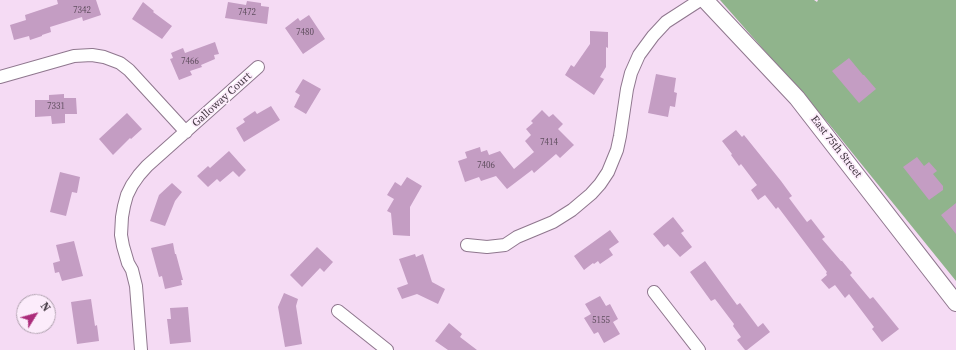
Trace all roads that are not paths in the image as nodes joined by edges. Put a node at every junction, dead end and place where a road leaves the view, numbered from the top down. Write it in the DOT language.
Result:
graph roads {
  1 [pos="700,0"];
  2 [pos="705,0"];
  3 [pos="258,67"];
  4 [pos="0,77"];
  5 [pos="186,132"];
  6 [pos="467,245"];
  7 [pos="654,292"];
  8 [pos="956,303"];
  9 [pos="338,311"];
  10 [pos="141,350"];
  11 [pos="387,350"];
  12 [pos="699,350"];
  1 -- 6 [label="street"];
  2 -- 8 [label="street, East 75th Street"];
  3 -- 5 [label="street, Galloway Court"];
  4 -- 5 [label="street"];
  5 -- 10 [label="street, Galloway Court"];
  7 -- 12 [label="street"];
  9 -- 11 [label="street"];
}
